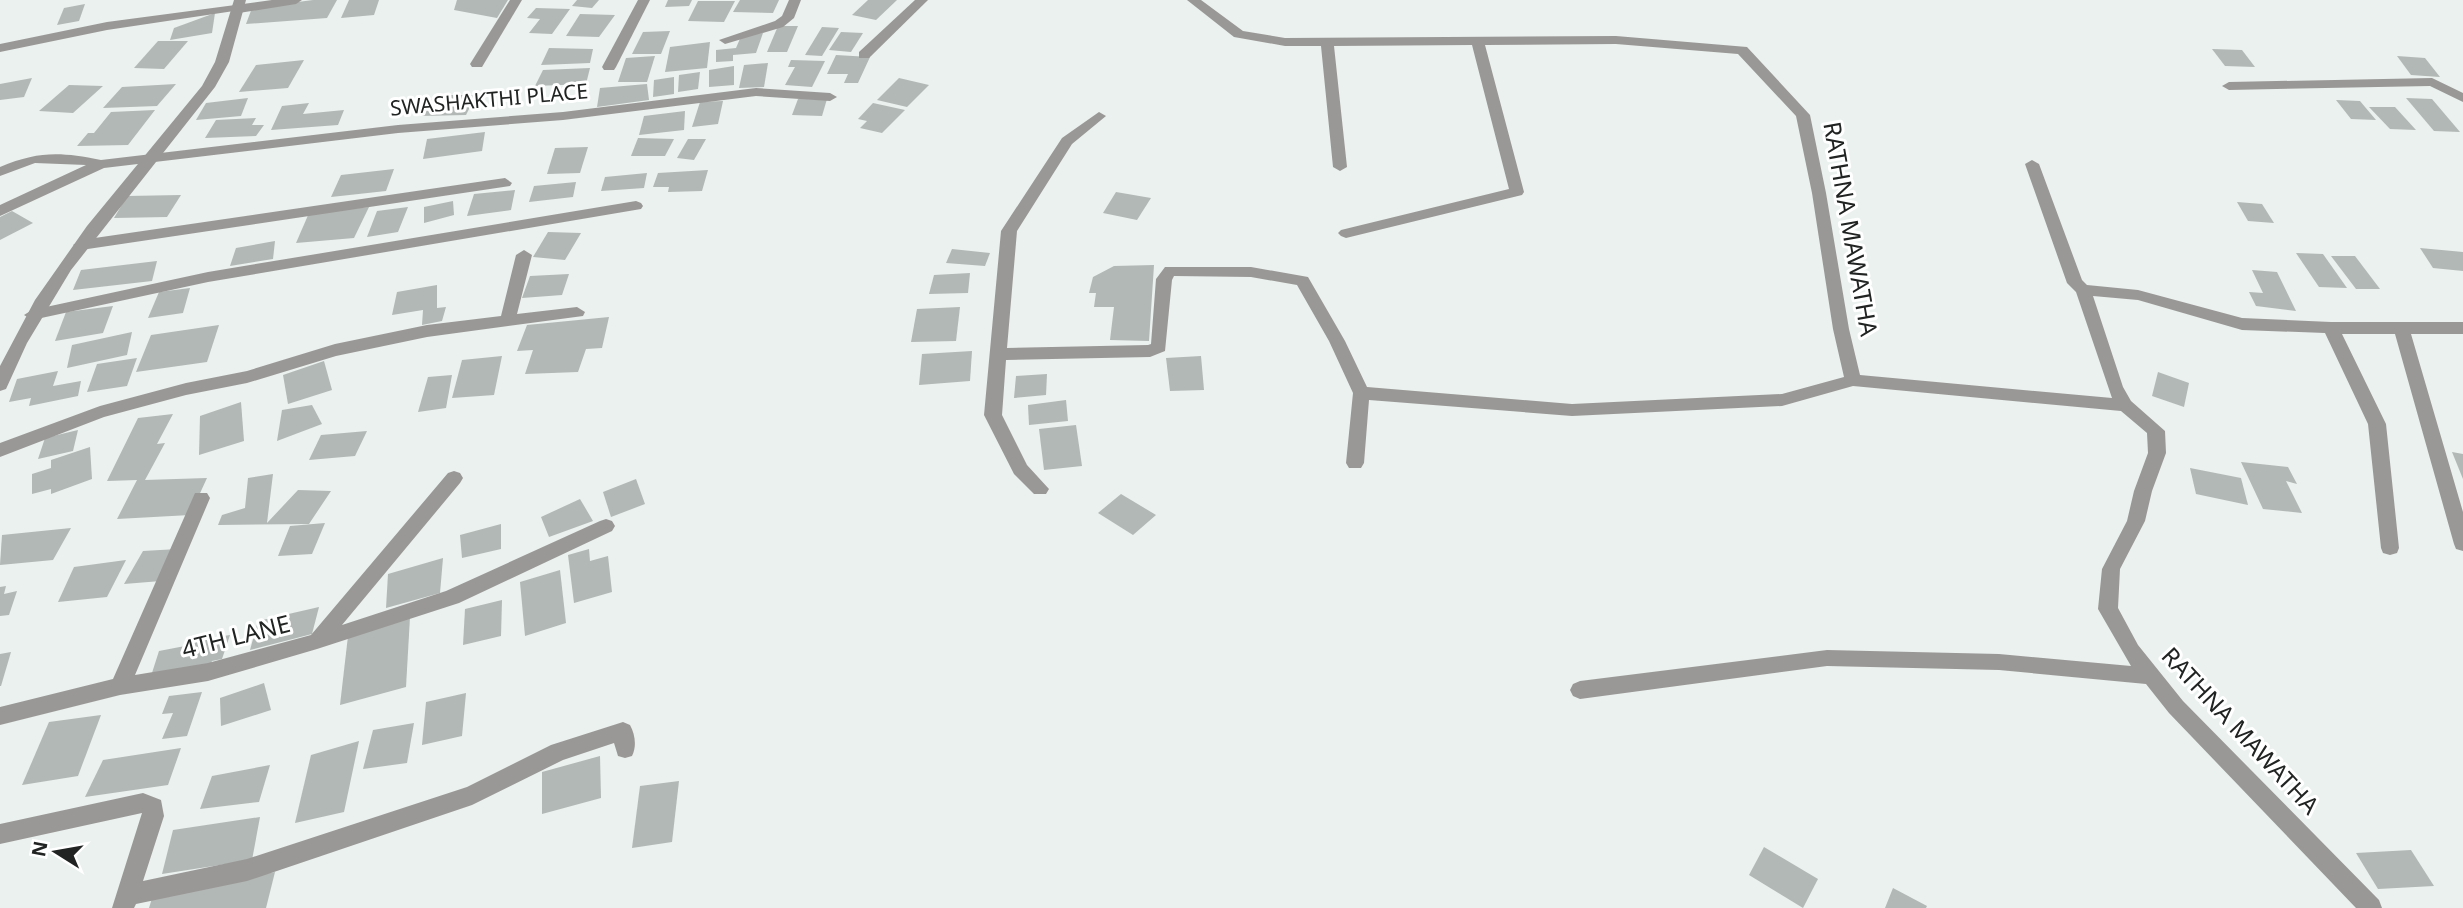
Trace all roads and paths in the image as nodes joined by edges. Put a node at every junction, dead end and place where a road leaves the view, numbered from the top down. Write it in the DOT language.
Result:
graph roads {
  1 [pos="296,0"];
  2 [pos="516,0"];
  3 [pos="644,0"];
  4 [pos="796,0"];
  5 [pos="922,0"];
  6 [pos="1193,0"];
  7 [pos="240,5"];
  8 [pos="1477,39"];
  9 [pos="725,40"];
  10 [pos="1327,43"];
  11 [pos="0,48"];
  12 [pos="864,55"];
  13 [pos="477,64"];
  14 [pos="609,67"];
  15 [pos="2229,86"];
  16 [pos="830,97"];
  17 [pos="2463,98"];
  18 [pos="1098,116"];
  19 [pos="151,159"];
  20 [pos="100,164"];
  21 [pos="2032,164"];
  22 [pos="1340,167"];
  23 [pos="0,172"];
  24 [pos="505,183"];
  25 [pos="636,206"];
  26 [pos="0,211"];
  27 [pos="1346,233"];
  28 [pos="81,245"];
  29 [pos="524,256"];
  30 [pos="2083,290"];
  31 [pos="577,312"];
  32 [pos="32,315"];
  33 [pos="508,319"];
  34 [pos="2331,328"];
  35 [pos="2401,328"];
  36 [pos="2463,328"];
  37 [pos="997,354"];
  38 [pos="1853,380"];
  39 [pos="0,385"];
  40 [pos="1360,393"];
  41 [pos="2125,405"];
  42 [pos="0,450"];
  43 [pos="1354,463"];
  44 [pos="454,478"];
  45 [pos="1040,489"];
  46 [pos="201,499"];
  47 [pos="607,526"];
  48 [pos="2463,544"];
  49 [pos="2390,548"];
  50 [pos="317,641"];
  51 [pos="2151,676"];
  52 [pos="120,686"];
  53 [pos="1580,690"];
  54 [pos="0,716"];
  55 [pos="625,749"];
  56 [pos="0,834"];
  57 [pos="125,902"];
  58 [pos="2371,908"];
  1 -- 7 [label="street"];
  2 -- 13 [label="street"];
  3 -- 14 [label="street"];
  4 -- 9 [label="street"];
  5 -- 12 [label="street"];
  6 -- 10 [label="street, RATHNA MAWATHA"];
  7 -- 11 [label="street"];
  7 -- 19 [label="street"];
  8 -- 10 [label="street, RATHNA MAWATHA"];
  8 -- 27 [label="street"];
  8 -- 38 [label="street, RATHNA MAWATHA"];
  10 -- 22 [label="street"];
  15 -- 17 [label="street"];
  16 -- 19 [label="street, SWASHAKTHI PLACE"];
  18 -- 37 [label="street"];
  19 -- 20 [label="street, SWASHAKTHI PLACE"];
  19 -- 28 [label="street"];
  20 -- 23 [label="street"];
  20 -- 26 [label="street"];
  21 -- 30 [label="street, RATHNA MAWATHA"];
  24 -- 28 [label="street"];
  25 -- 32 [label="street"];
  28 -- 32 [label="street"];
  29 -- 33 [label="street"];
  30 -- 34 [label="street"];
  30 -- 41 [label="street, RATHNA MAWATHA"];
  31 -- 33 [label="street"];
  32 -- 39 [label="street"];
  33 -- 42 [label="street"];
  34 -- 35 [label="street"];
  34 -- 49 [label="street"];
  35 -- 36 [label="street"];
  35 -- 48 [label="street"];
  37 -- 40 [label="street"];
  37 -- 45 [label="street"];
  38 -- 40 [label="street"];
  38 -- 41 [label="street"];
  40 -- 43 [label="street"];
  41 -- 51 [label="street, RATHNA MAWATHA"];
  44 -- 50 [label="street, 4TH LANE"];
  46 -- 52 [label="street"];
  47 -- 50 [label="street"];
  50 -- 52 [label="street, 4TH LANE"];
  51 -- 53 [label="street"];
  51 -- 58 [label="street, RATHNA MAWATHA"];
  52 -- 54 [label="street, 4TH LANE"];
  55 -- 57 [label="street"];
  56 -- 57 [label="street"];
}
